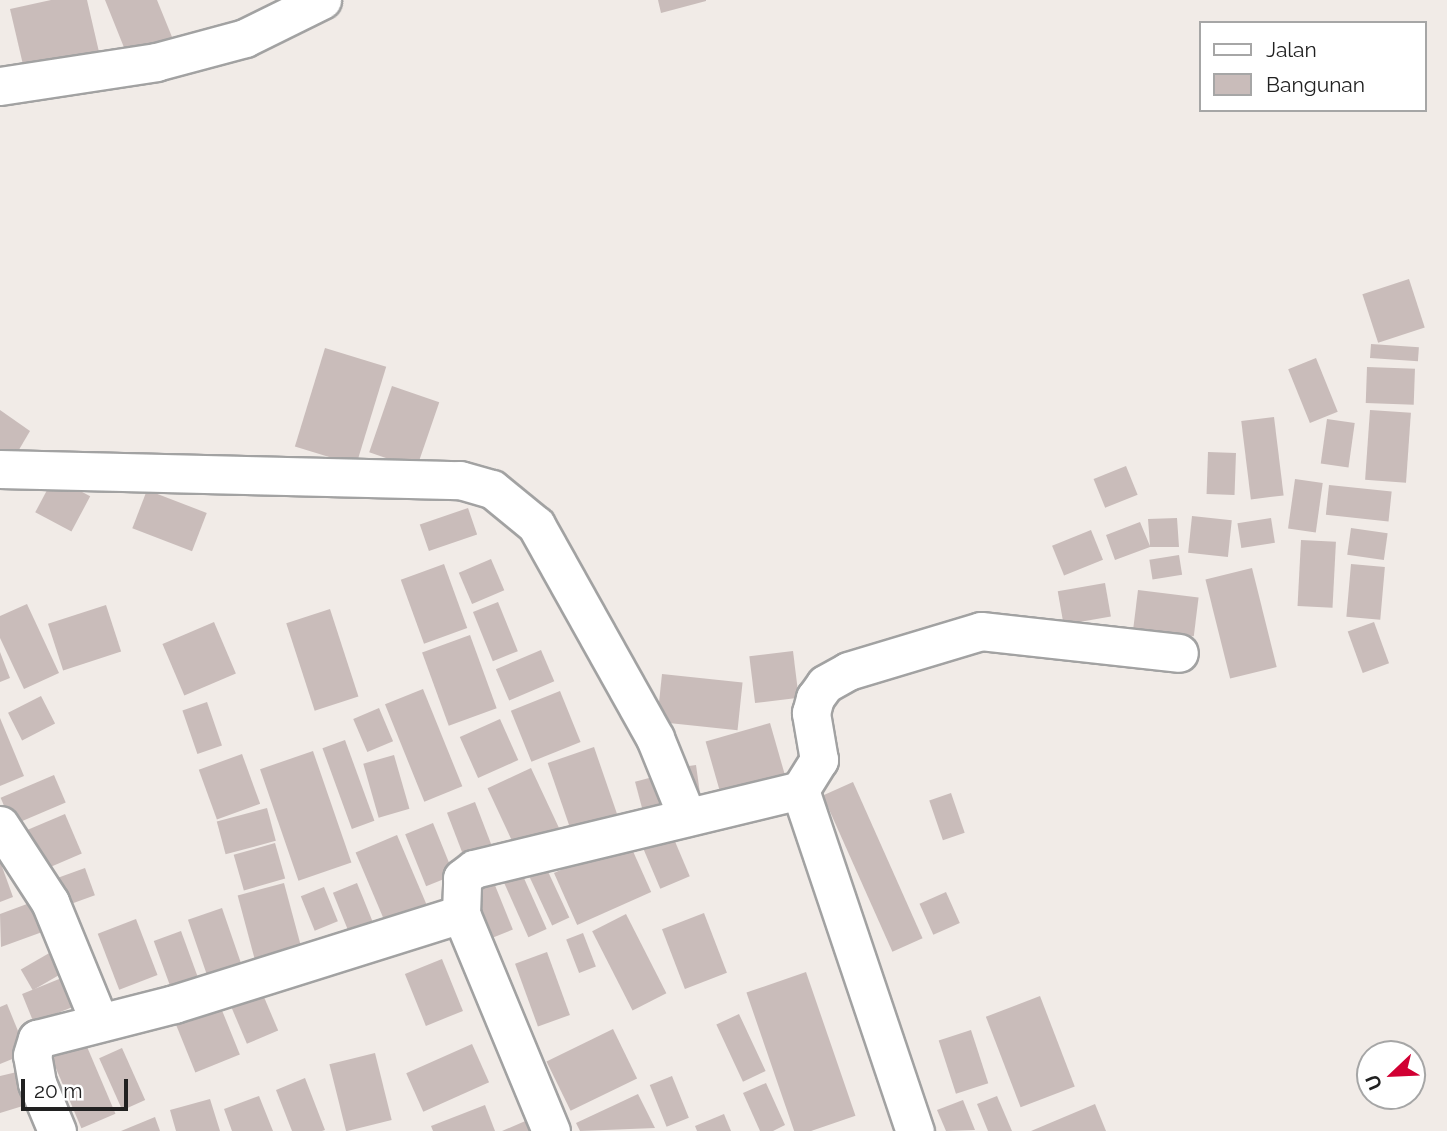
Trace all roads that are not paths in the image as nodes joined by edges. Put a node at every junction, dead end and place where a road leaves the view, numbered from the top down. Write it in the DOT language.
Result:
graph roads {
  1 [pos="322,0"];
  2 [pos="0,86"];
  3 [pos="0,469"];
  4 [pos="1179,653"];
  5 [pos="800,790"];
  6 [pos="687,817"];
  7 [pos="0,825"];
  8 [pos="461,914"];
  9 [pos="98,1019"];
  10 [pos="57,1131"];
  11 [pos="551,1131"];
  12 [pos="915,1131"];
  1 -- 2 [label="street"];
  3 -- 6 [label="street"];
  4 -- 5 [label="street"];
  5 -- 6 [label="street"];
  5 -- 12 [label="street"];
  6 -- 8 [label="street"];
  7 -- 9 [label="street"];
  8 -- 9 [label="street"];
  8 -- 11 [label="street"];
  9 -- 10 [label="street"];
}
